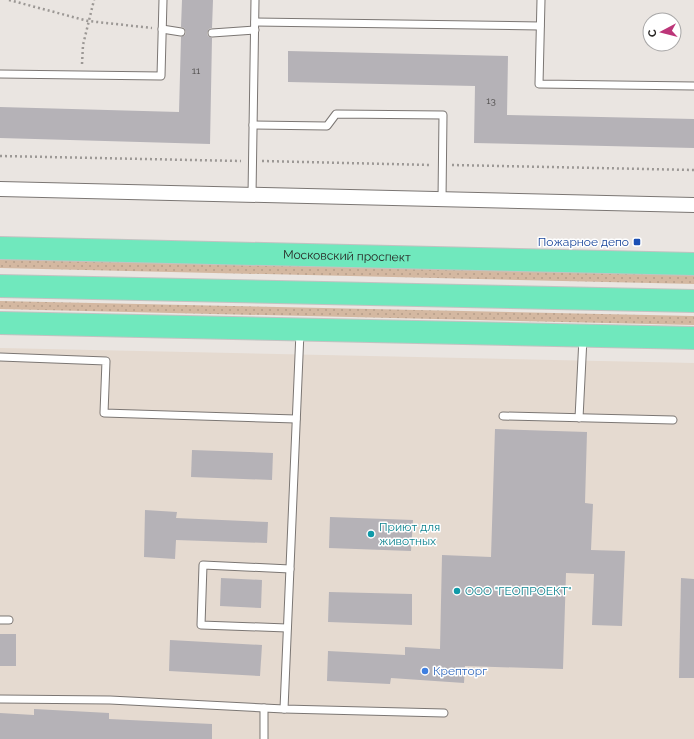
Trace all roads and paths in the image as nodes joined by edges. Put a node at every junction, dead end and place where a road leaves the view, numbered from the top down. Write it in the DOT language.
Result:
graph roads {
  1 [pos="9,0"];
  2 [pos="94,0"];
  3 [pos="163,0"];
  4 [pos="255,0"];
  5 [pos="541,0"];
  6 [pos="88,21"];
  7 [pos="255,26"];
  8 [pos="540,26"];
  9 [pos="162,29"];
  10 [pos="181,32"];
  11 [pos="212,33"];
  12 [pos="0,74"];
  13 [pos="81,75"];
  14 [pos="694,86"];
  15 [pos="253,125"];
  16 [pos="0,156"];
  17 [pos="253,161"];
  18 [pos="442,165"];
  19 [pos="694,170"];
  20 [pos="0,189"];
  21 [pos="252,195"];
  22 [pos="442,199"];
  23 [pos="694,205"];
  24 [pos="0,248"];
  25 [pos="694,264"];
  26 [pos="0,286"];
  27 [pos="694,301"];
  28 [pos="0,323"];
  29 [pos="300,330"];
  30 [pos="583,335"];
  31 [pos="694,338"];
  32 [pos="0,358"];
  33 [pos="503,416"];
  34 [pos="579,418"];
  35 [pos="296,419"];
  36 [pos="673,420"];
  37 [pos="290,569"];
  38 [pos="0,620"];
  39 [pos="9,620"];
  40 [pos="287,628"];
  41 [pos="0,699"];
  42 [pos="264,708"];
  43 [pos="284,709"];
  44 [pos="444,713"];
  45 [pos="264,739"];
  1 -- 6 [label="path"];
  2 -- 6 [label="path"];
  3 -- 9 [label="lane"];
  4 -- 7 [label="lane"];
  5 -- 8 [label="lane"];
  6 -- 9 [label="path"];
  6 -- 13 [label="path"];
  7 -- 8 [label="lane"];
  7 -- 11 [label="lane"];
  7 -- 15 [label="lane"];
  8 -- 14 [label="lane"];
  9 -- 10 [label="lane"];
  9 -- 13 [label="lane"];
  12 -- 13 [label="lane"];
  15 -- 17 [label="lane"];
  15 -- 18 [label="lane"];
  16 -- 17 [label="path"];
  17 -- 18 [label="path"];
  17 -- 21 [label="lane"];
  18 -- 19 [label="path"];
  18 -- 22 [label="lane"];
  20 -- 21 [label="street"];
  21 -- 22 [label="street"];
  22 -- 23 [label="street"];
  24 -- 25 [label="main road, Московский проспект"];
  26 -- 27 [label="main road"];
  28 -- 29 [label="main road"];
  29 -- 30 [label="main road"];
  29 -- 35 [label="lane"];
  30 -- 31 [label="main road"];
  30 -- 34 [label="lane"];
  32 -- 35 [label="lane"];
  33 -- 34 [label="lane"];
  34 -- 36 [label="lane"];
  35 -- 37 [label="lane"];
  37 -- 40 [label="lane"];
  37 -- 40 [label="lane"];
  38 -- 39 [label="lane"];
  40 -- 43 [label="lane"];
  41 -- 42 [label="lane"];
  42 -- 43 [label="lane"];
  42 -- 45 [label="lane"];
  43 -- 44 [label="lane"];
}
